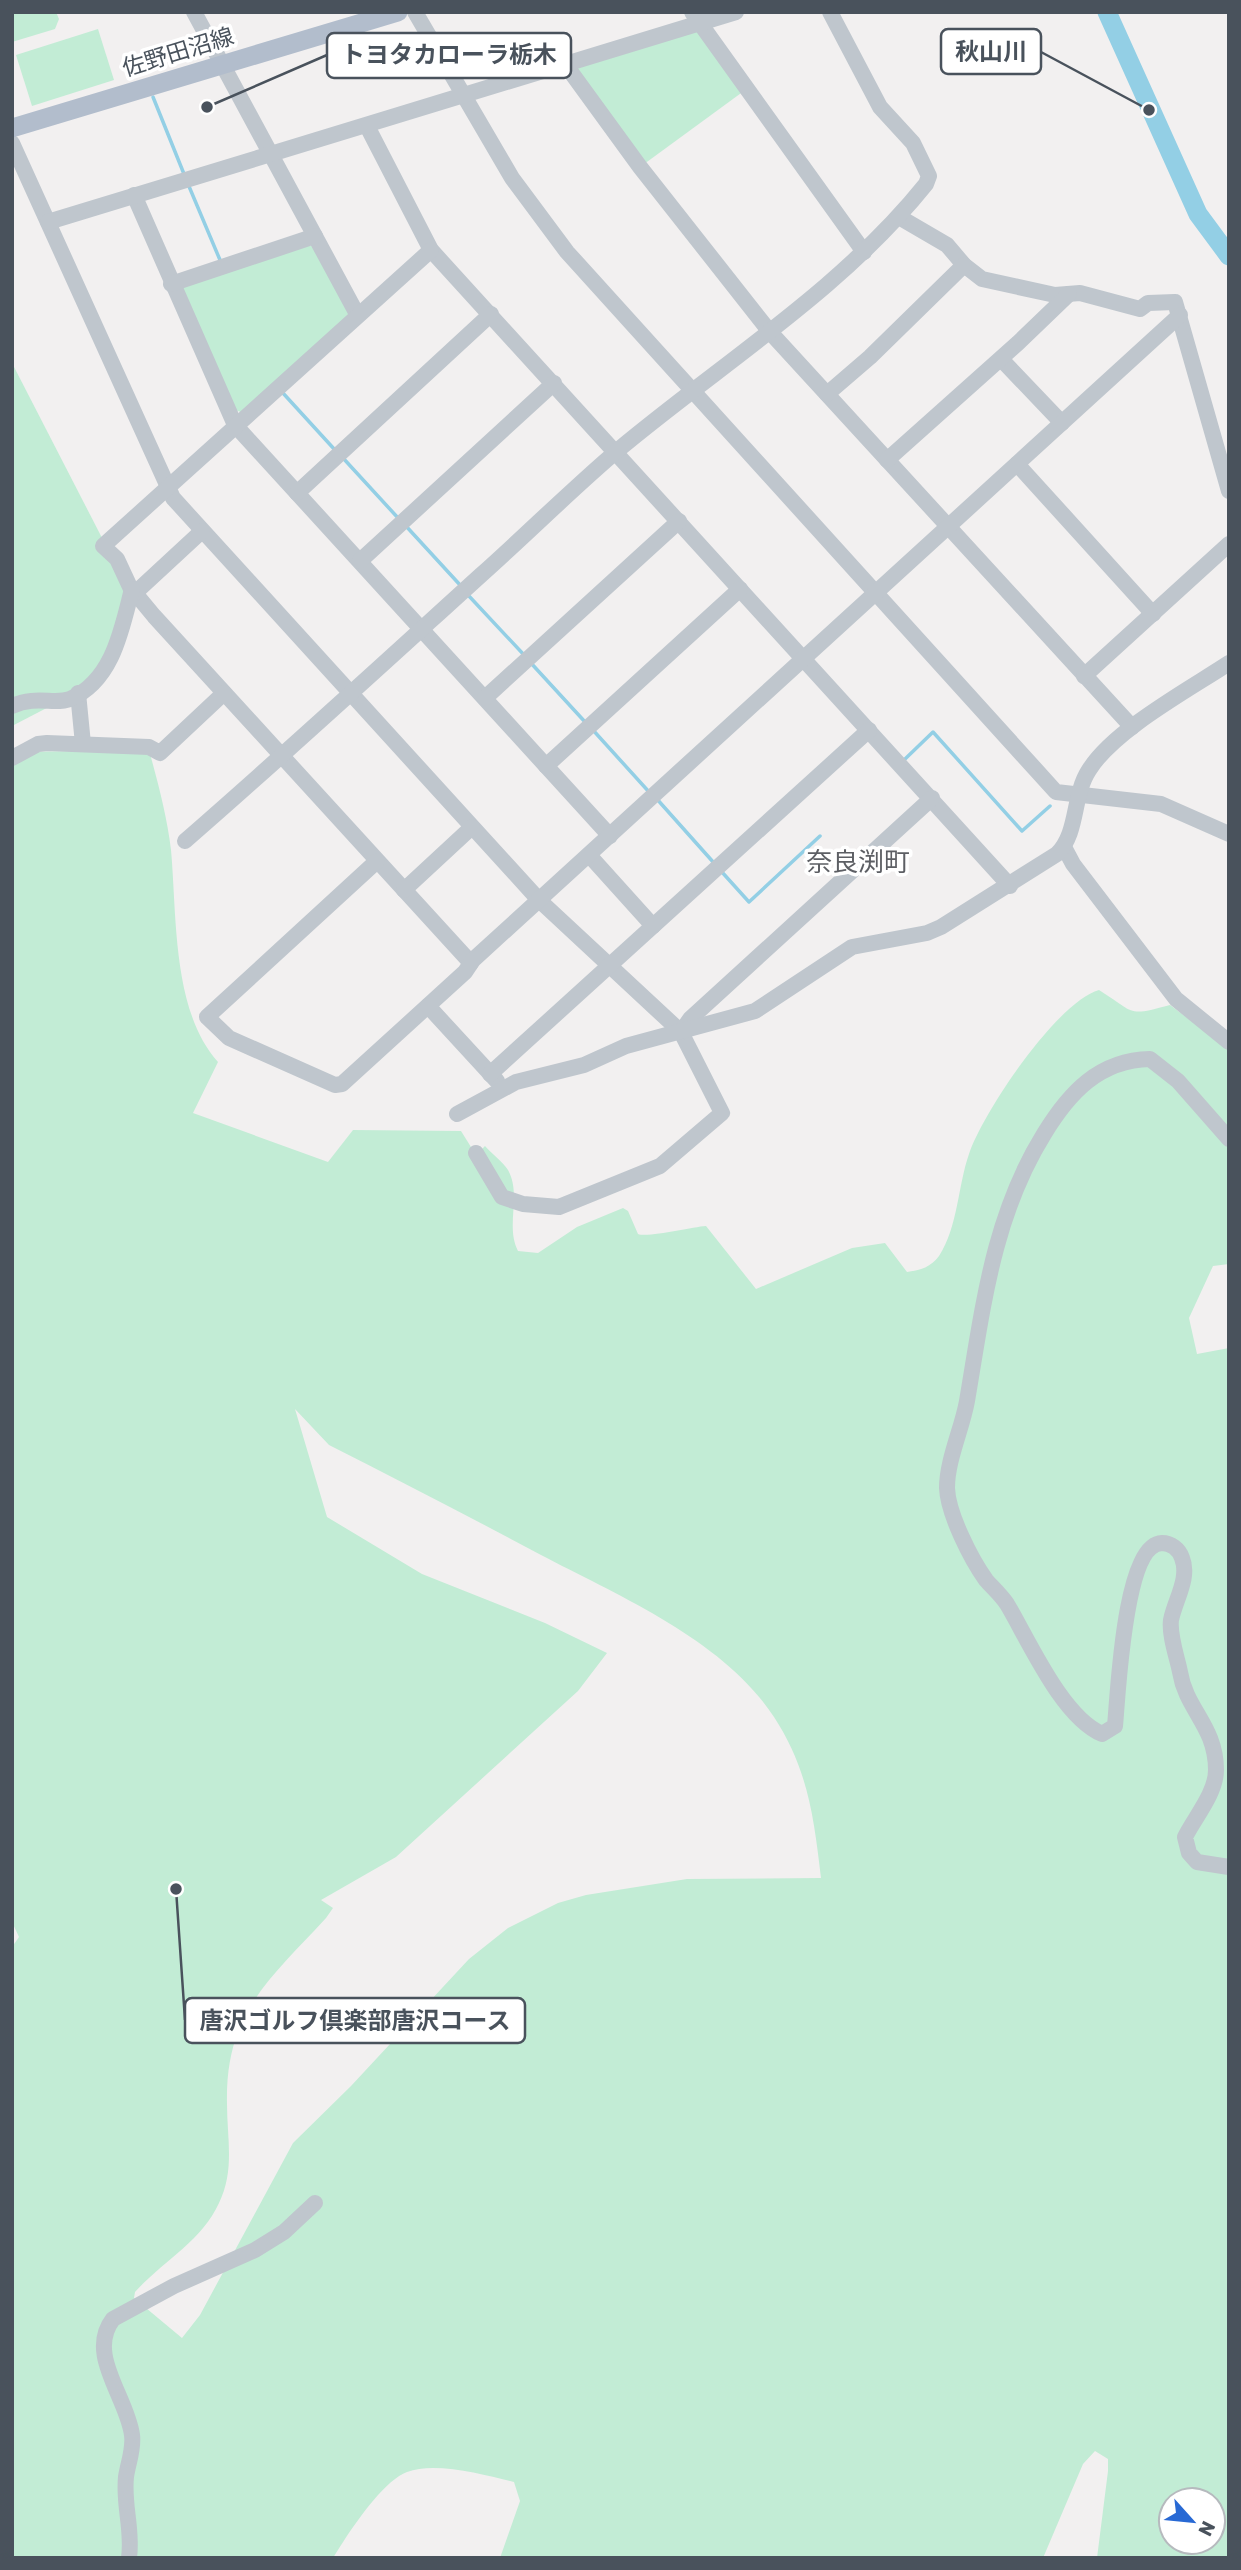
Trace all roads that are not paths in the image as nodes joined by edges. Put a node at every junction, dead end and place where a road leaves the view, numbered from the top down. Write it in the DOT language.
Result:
graph roads {
  1 [pos="194,12"];
  2 [pos="398,12"];
  3 [pos="415,12"];
  4 [pos="736,12"];
  5 [pos="830,12"];
  6 [pos="696,18"];
  7 [pos="224,63"];
  8 [pos="565,64"];
  9 [pos="463,95"];
  10 [pos="367,126"];
  11 [pos="12,128"];
  12 [pos="12,143"];
  13 [pos="272,153"];
  14 [pos="134,195"];
  15 [pos="899,217"];
  16 [pos="48,222"];
  17 [pos="315,236"];
  18 [pos="431,250"];
  19 [pos="864,252"];
  20 [pos="964,265"];
  21 [pos="171,284"];
  22 [pos="1069,293"];
  23 [pos="357,314"];
  24 [pos="491,314"];
  25 [pos="1180,315"];
  26 [pos="770,332"];
  27 [pos="1001,359"];
  28 [pos="554,383"];
  29 [pos="690,392"];
  30 [pos="827,394"];
  31 [pos="1062,423"];
  32 [pos="236,425"];
  33 [pos="617,452"];
  34 [pos="887,460"];
  35 [pos="1017,464"];
  36 [pos="167,487"];
  37 [pos="1229,491"];
  38 [pos="298,493"];
  39 [pos="679,521"];
  40 [pos="949,527"];
  41 [pos="202,531"];
  42 [pos="1229,544"];
  43 [pos="360,561"];
  44 [pos="740,589"];
  45 [pos="133,591"];
  46 [pos="876,594"];
  47 [pos="1153,614"];
  48 [pos="422,629"];
  49 [pos="804,659"];
  50 [pos="1229,663"];
  51 [pos="1084,676"];
  52 [pos="78,693"];
  53 [pos="224,693"];
  54 [pos="351,694"];
  55 [pos="485,698"];
  56 [pos="12,706"];
  57 [pos="1132,727"];
  58 [pos="869,730"];
  59 [pos="83,744"];
  60 [pos="282,756"];
  61 [pos="12,758"];
  62 [pos="546,766"];
  63 [pos="1079,797"];
  64 [pos="932,798"];
  65 [pos="472,827"];
  66 [pos="1229,834"];
  67 [pos="610,835"];
  68 [pos="185,841"];
  69 [pos="1064,847"];
  70 [pos="589,855"];
  71 [pos="377,861"];
  72 [pos="1010,886"];
  73 [pos="404,890"];
  74 [pos="539,900"];
  75 [pos="653,926"];
  76 [pos="472,962"];
  77 [pos="610,966"];
  78 [pos="428,1006"];
  79 [pos="681,1032"];
  80 [pos="1229,1042"];
  81 [pos="490,1074"];
  82 [pos="503,1088"];
  83 [pos="457,1114"];
  84 [pos="1229,1139"];
  85 [pos="477,1153"];
  86 [pos="1229,1867"];
  87 [pos="315,2203"];
  88 [pos="129,2558"];
  1 -- 7 [label="street"];
  2 -- 7 [label="main road, 佐野田沼線"];
  3 -- 9 [label="street"];
  4 -- 6 [label="street"];
  5 -- 15 [label="street"];
  6 -- 8 [label="street"];
  6 -- 19 [label="street"];
  7 -- 11 [label="main road, 佐野田沼線"];
  7 -- 13 [label="street"];
  8 -- 9 [label="street"];
  8 -- 26 [label="street"];
  9 -- 10 [label="street"];
  9 -- 29 [label="street"];
  10 -- 13 [label="street"];
  10 -- 18 [label="street"];
  12 -- 16 [label="street"];
  13 -- 14 [label="street"];
  13 -- 17 [label="street"];
  14 -- 16 [label="street"];
  14 -- 21 [label="street"];
  15 -- 19 [label="street"];
  15 -- 20 [label="street"];
  16 -- 36 [label="street"];
  17 -- 21 [label="street"];
  17 -- 23 [label="street"];
  18 -- 23 [label="street"];
  18 -- 24 [label="street"];
  19 -- 26 [label="street"];
  20 -- 22 [label="street"];
  20 -- 30 [label="street"];
  21 -- 32 [label="street"];
  22 -- 25 [label="street"];
  22 -- 27 [label="street"];
  23 -- 32 [label="street"];
  24 -- 28 [label="street"];
  24 -- 38 [label="street"];
  25 -- 31 [label="street"];
  25 -- 37 [label="street"];
  26 -- 29 [label="street"];
  26 -- 30 [label="street"];
  27 -- 31 [label="street"];
  27 -- 34 [label="street"];
  28 -- 33 [label="street"];
  28 -- 43 [label="street"];
  29 -- 33 [label="street"];
  29 -- 46 [label="street"];
  30 -- 34 [label="street"];
  31 -- 35 [label="street"];
  32 -- 36 [label="street"];
  32 -- 38 [label="street"];
  33 -- 39 [label="street"];
  33 -- 48 [label="street"];
  34 -- 40 [label="street"];
  35 -- 40 [label="street"];
  35 -- 47 [label="street"];
  36 -- 41 [label="street"];
  36 -- 45 [label="street"];
  38 -- 43 [label="street"];
  39 -- 44 [label="street"];
  39 -- 55 [label="street"];
  40 -- 46 [label="street"];
  40 -- 51 [label="street"];
  41 -- 45 [label="street"];
  41 -- 54 [label="street"];
  42 -- 47 [label="street"];
  43 -- 48 [label="street"];
  44 -- 49 [label="street"];
  44 -- 62 [label="street"];
  45 -- 52 [label="street"];
  45 -- 53 [label="street"];
  46 -- 49 [label="street"];
  46 -- 63 [label="street"];
  47 -- 51 [label="street"];
  48 -- 54 [label="street"];
  48 -- 55 [label="street"];
  49 -- 58 [label="street"];
  49 -- 67 [label="street"];
  50 -- 57 [label="street"];
  51 -- 57 [label="street"];
  52 -- 56 [label="street"];
  52 -- 59 [label="street"];
  53 -- 59 [label="street"];
  53 -- 60 [label="street"];
  54 -- 60 [label="street"];
  54 -- 65 [label="street"];
  55 -- 62 [label="street"];
  57 -- 63 [label="street"];
  58 -- 64 [label="street"];
  58 -- 75 [label="street"];
  59 -- 61 [label="street"];
  60 -- 68 [label="street"];
  60 -- 71 [label="street"];
  62 -- 67 [label="street"];
  63 -- 66 [label="street"];
  63 -- 69 [label="street"];
  64 -- 72 [label="street"];
  64 -- 79 [label="street"];
  65 -- 73 [label="street"];
  65 -- 74 [label="street"];
  67 -- 70 [label="street"];
  69 -- 72 [label="street"];
  69 -- 80 [label="street"];
  70 -- 74 [label="street"];
  70 -- 75 [label="street"];
  71 -- 73 [label="street"];
  71 -- 78 [label="street"];
  72 -- 79 [label="street"];
  73 -- 76 [label="street"];
  74 -- 76 [label="street"];
  74 -- 77 [label="street"];
  75 -- 77 [label="street"];
  76 -- 78 [label="street"];
  77 -- 79 [label="street"];
  77 -- 81 [label="street"];
  78 -- 81 [label="street"];
  79 -- 82 [label="street"];
  79 -- 85 [label="street"];
  81 -- 82 [label="street"];
  82 -- 83 [label="street"];
  84 -- 86 [label="street"];
  87 -- 88 [label="street"];
}
